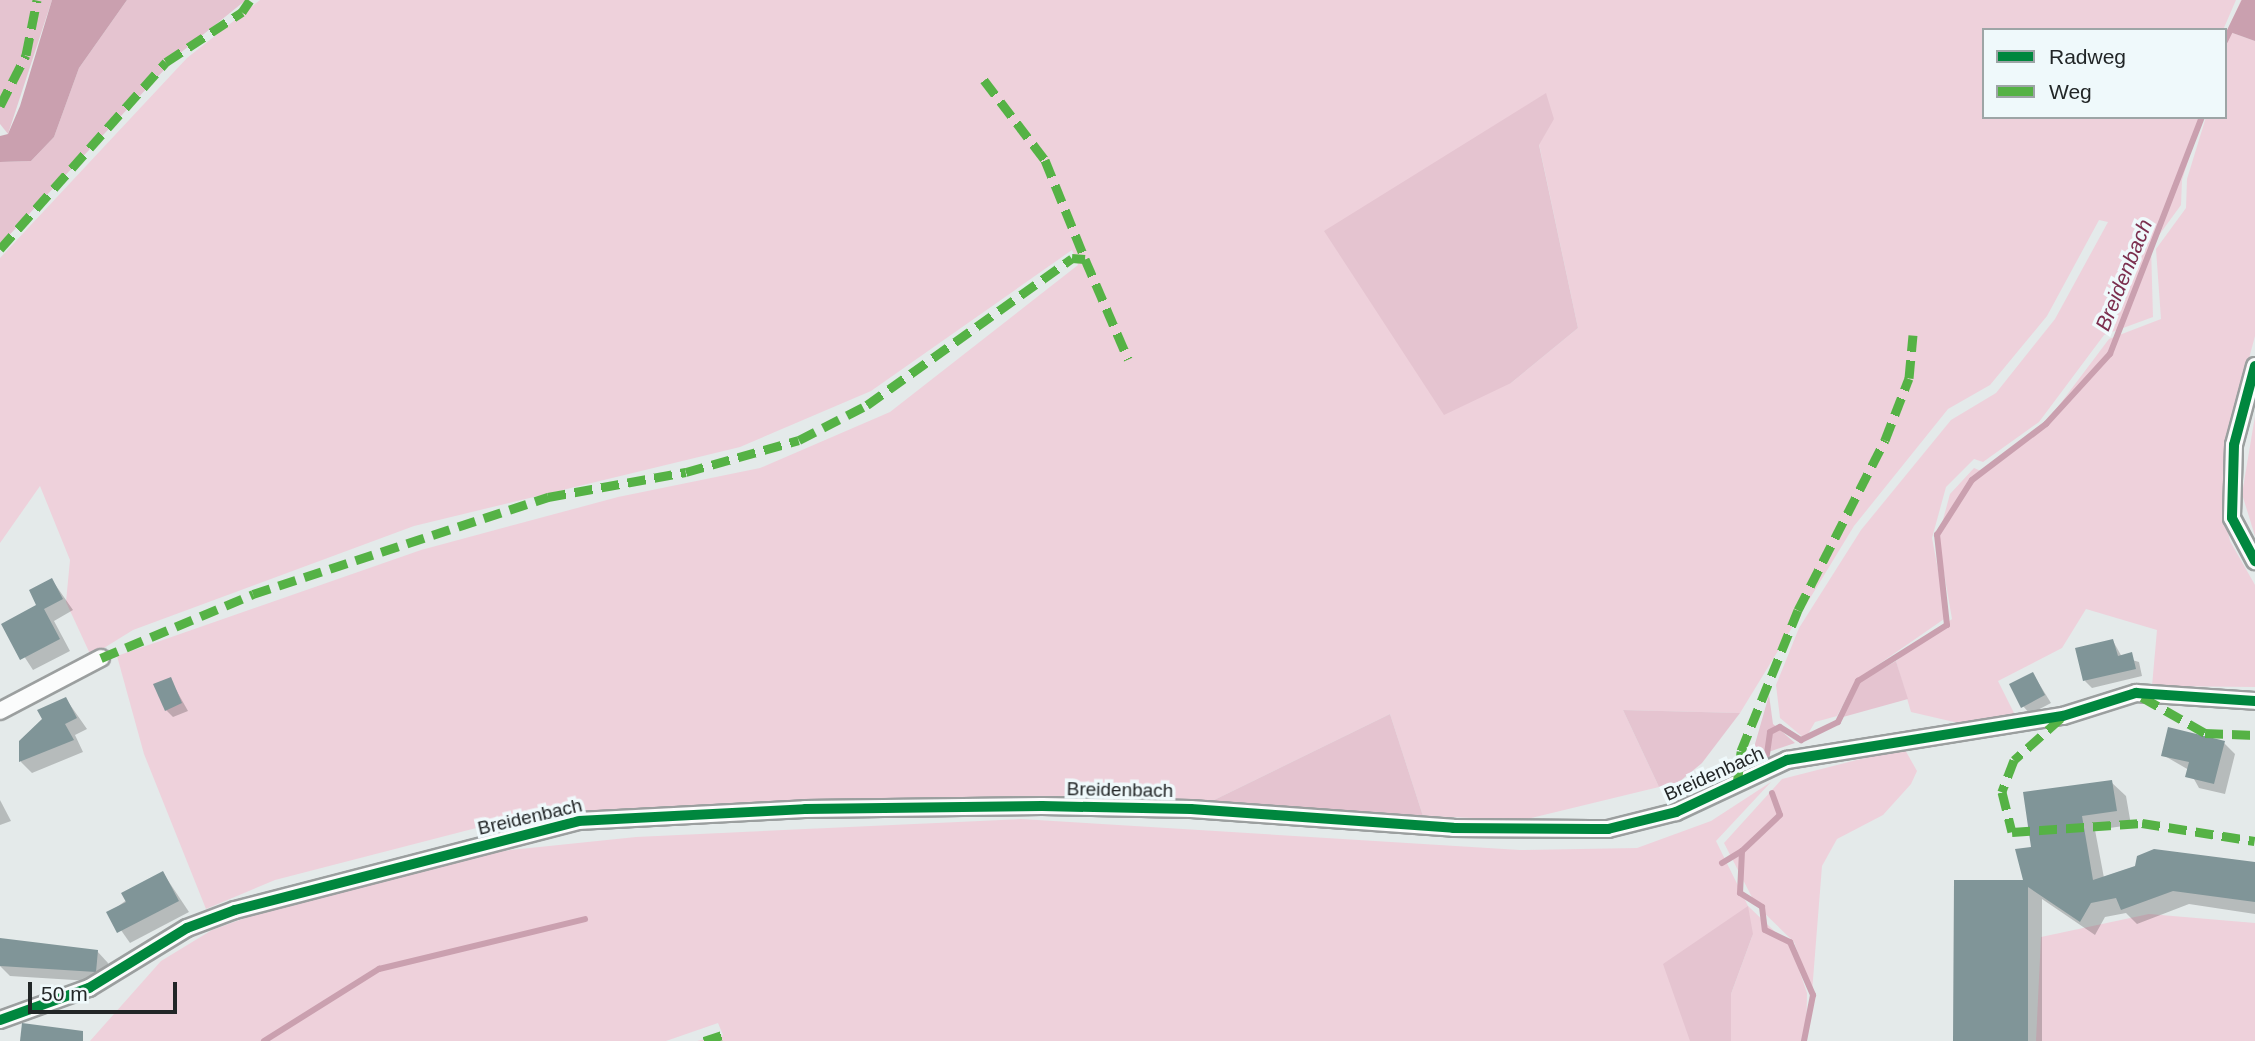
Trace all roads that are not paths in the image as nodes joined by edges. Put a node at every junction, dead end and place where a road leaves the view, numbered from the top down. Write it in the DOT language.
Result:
graph roads {
  1 [pos="2255,366"];
  2 [pos="2255,561"];
  3 [pos="101,658"];
  4 [pos="2255,701"];
  5 [pos="0,711"];
  6 [pos="0,1020"];
  1 -- 2 [label="street"];
  3 -- 5 [label="street"];
  4 -- 6 [label="street, Breidenbach"];
}
